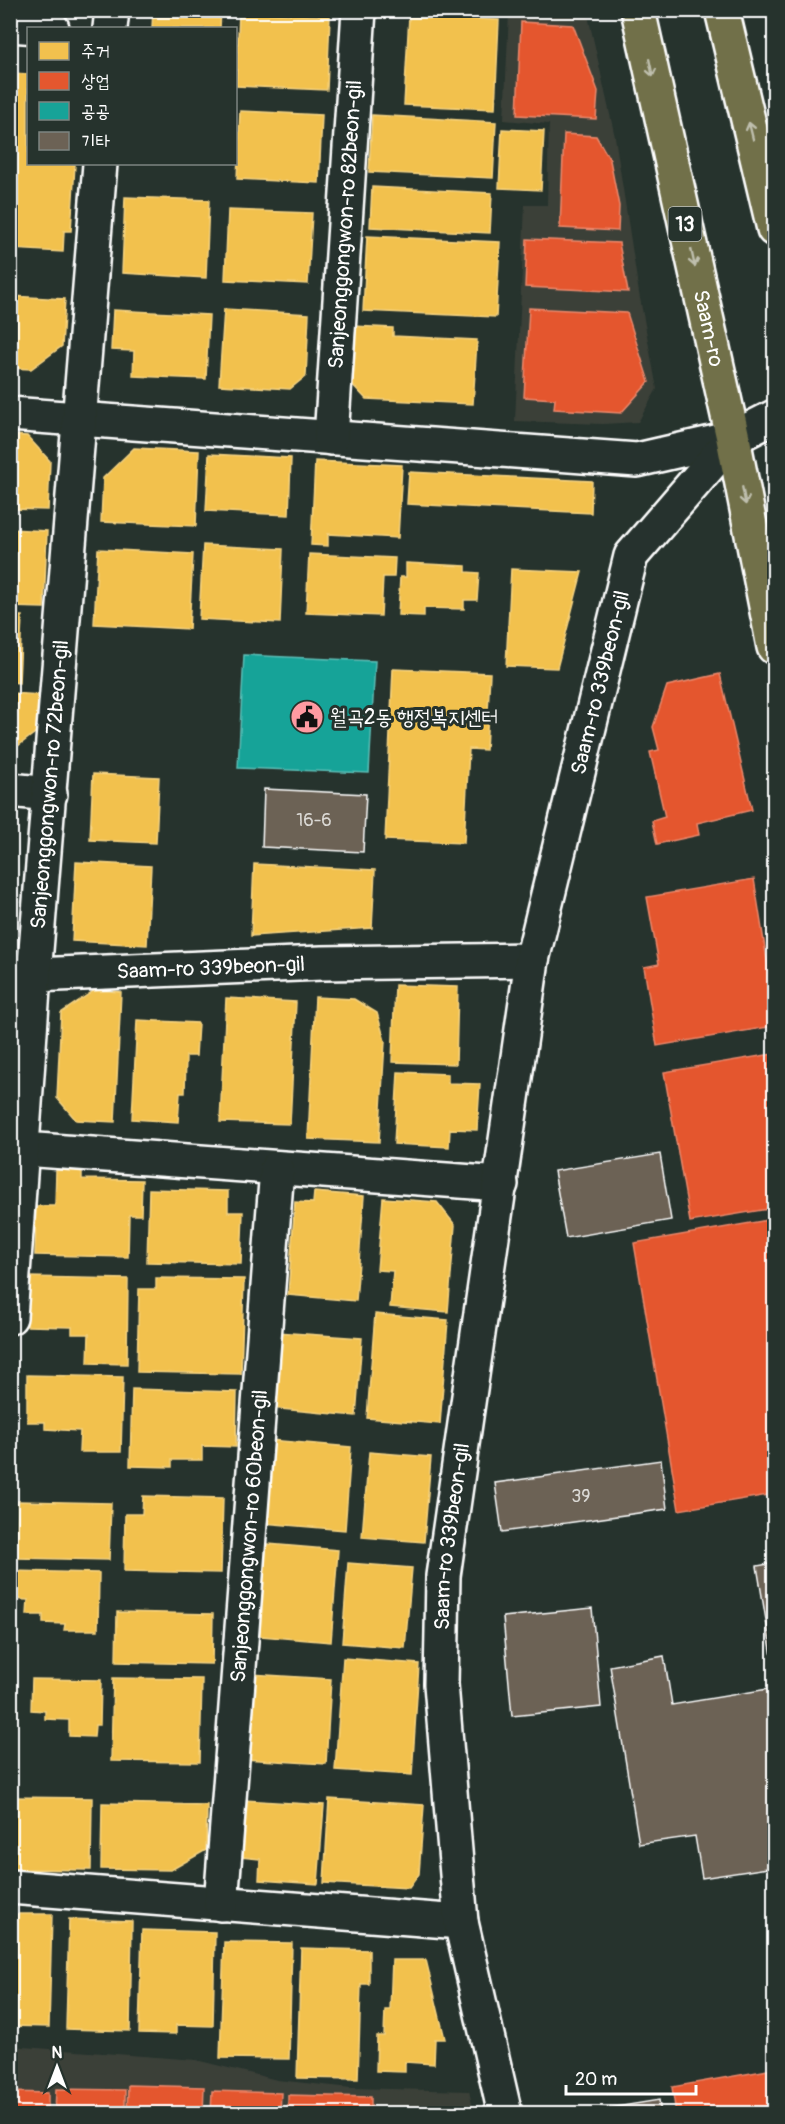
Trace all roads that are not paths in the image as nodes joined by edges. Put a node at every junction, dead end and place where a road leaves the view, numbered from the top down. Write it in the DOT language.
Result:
graph roads {
  1 [pos="112,10"];
  2 [pos="359,10"];
  3 [pos="638,10"];
  4 [pos="722,10"];
  5 [pos="10,25"];
  6 [pos="38,27"];
  7 [pos="110,27"];
  8 [pos="100,165"];
  9 [pos="774,229"];
  10 [pos="10,414"];
  11 [pos="774,417"];
  12 [pos="79,420"];
  13 [pos="331,438"];
  14 [pos="732,438"];
  15 [pos="774,647"];
  16 [pos="10,790"];
  17 [pos="50,794"];
  18 [pos="532,960"];
  19 [pos="34,975"];
  20 [pos="17,1148"];
  21 [pos="277,1168"];
  22 [pos="501,1184"];
  23 [pos="10,1317"];
  24 [pos="10,1887"];
  25 [pos="221,1904"];
  26 [pos="461,1922"];
  27 [pos="505,2114"];
  1 -- 7 [label="street"];
  2 -- 13 [label="street, Sanjeonggongwon-ro 82beon-gil"];
  3 -- 14 [label="main road, Saam-ro / 13, one-way"];
  9 -- 4 [label="main road, one-way"];
  5 -- 6 [label="street"];
  8 -- 12 [label="street"];
  10 -- 12 [label="street"];
  11 -- 14 [label="street"];
  12 -- 13 [label="street"];
  12 -- 17 [label="street, Sanjeonggongwon-ro 72beon-gil"];
  13 -- 14 [label="street"];
  14 -- 15 [label="main road, Saam-ro / 13, one-way"];
  14 -- 18 [label="street, Saam-ro 339beon-gil"];
  16 -- 17 [label="street"];
  17 -- 19 [label="street, Sanjeonggongwon-ro 72beon-gil"];
  18 -- 19 [label="street, Saam-ro 339beon-gil"];
  18 -- 22 [label="street, Saam-ro 339beon-gil"];
  19 -- 20 [label="street, Sanjeonggongwon-ro 72beon-gil"];
  20 -- 21 [label="street"];
  20 -- 23 [label="street"];
  21 -- 22 [label="street"];
  21 -- 25 [label="street, Sanjeonggongwon-ro 60beon-gil"];
  22 -- 26 [label="street, Saam-ro 339beon-gil"];
  24 -- 25 [label="street"];
  25 -- 26 [label="street"];
  26 -- 27 [label="street, Saam-ro 339beon-gil"];
}
